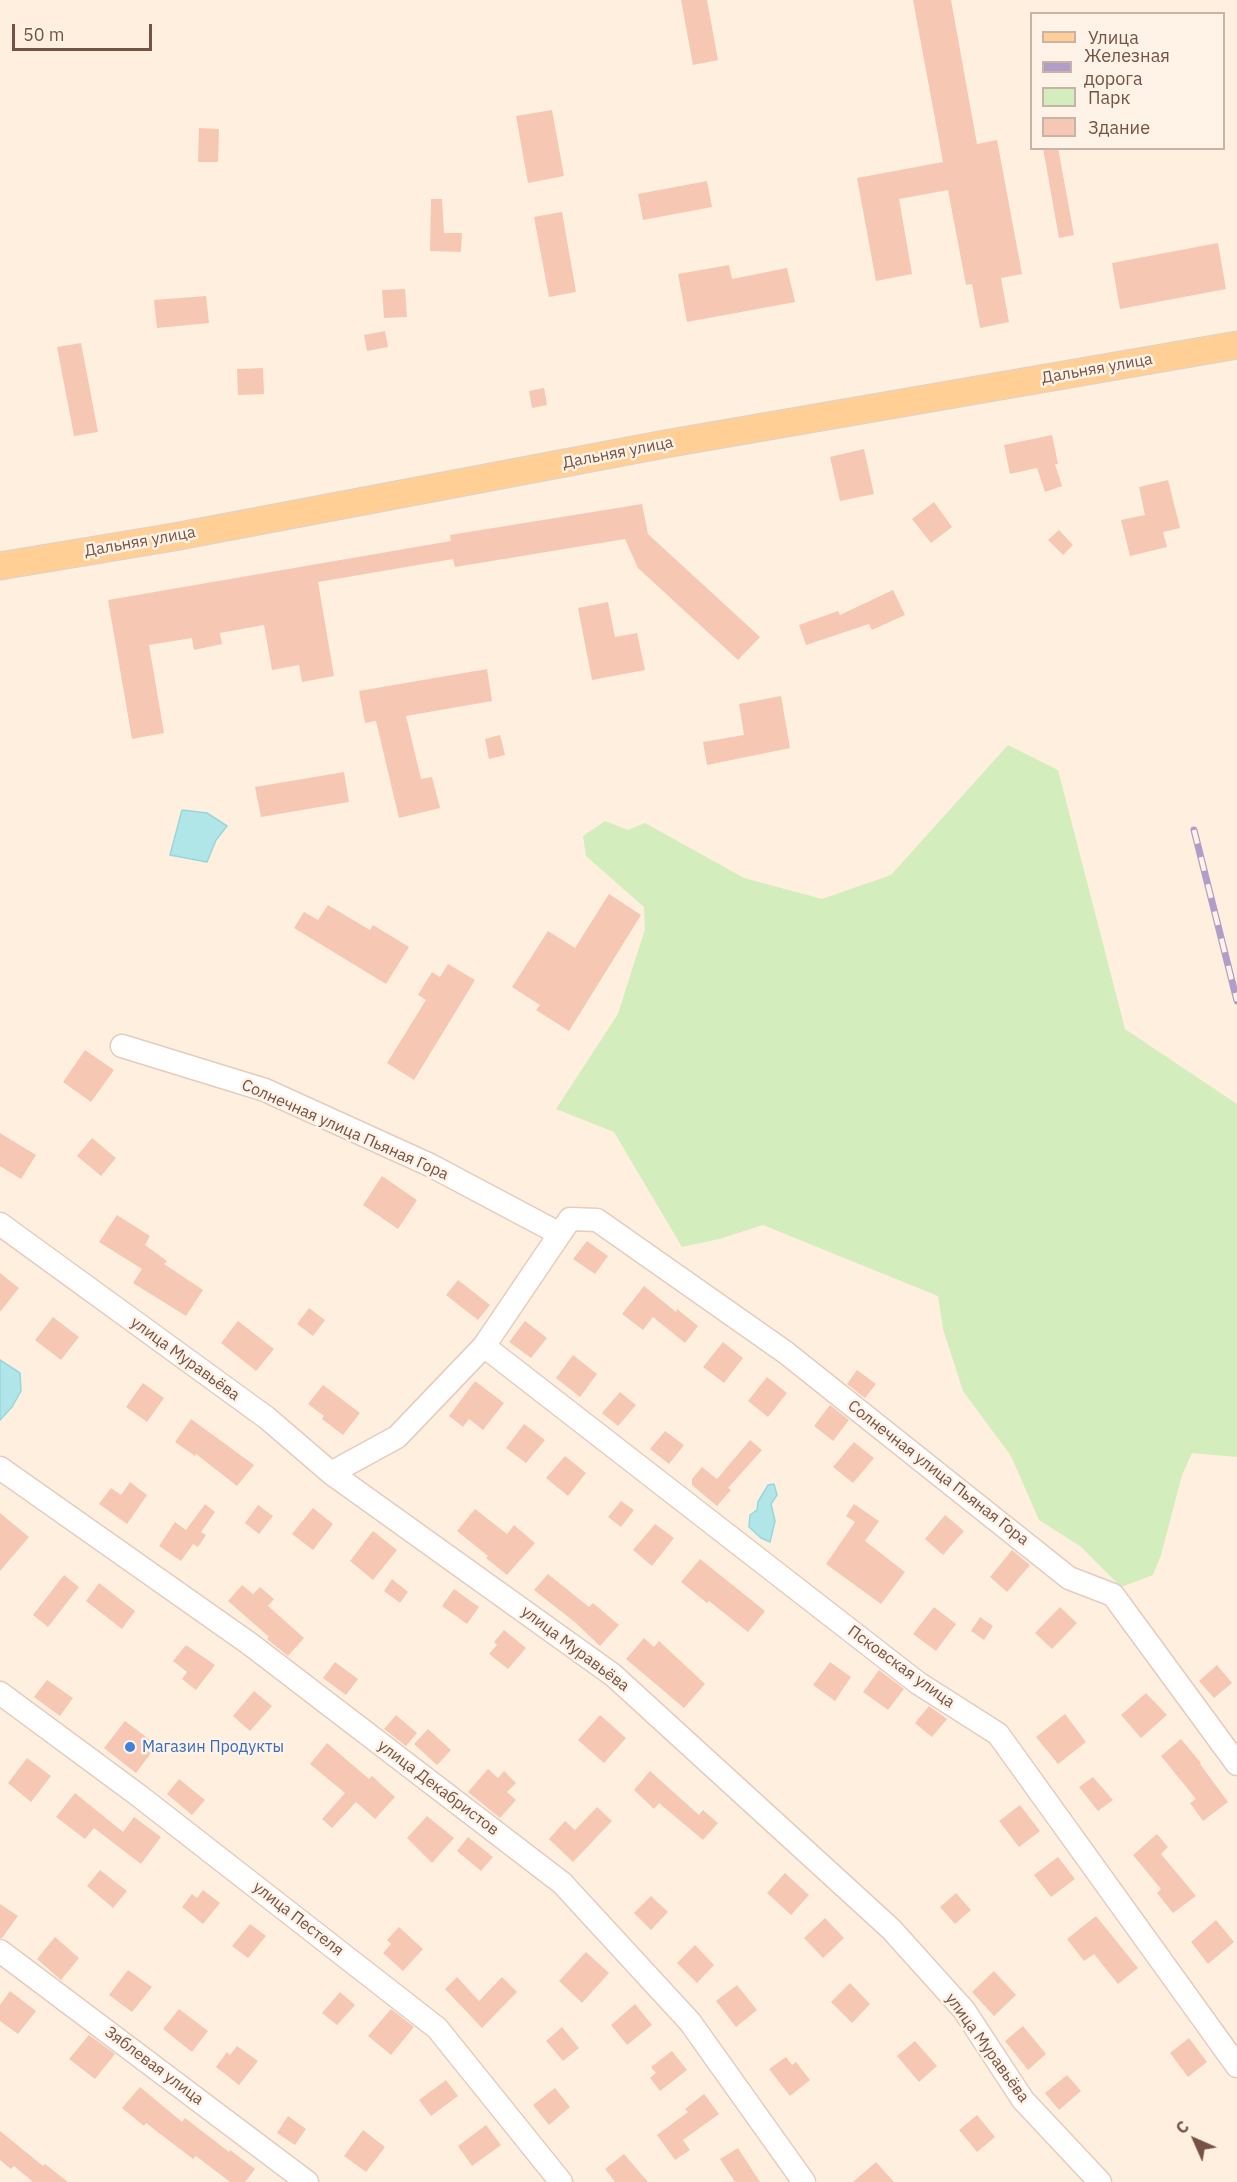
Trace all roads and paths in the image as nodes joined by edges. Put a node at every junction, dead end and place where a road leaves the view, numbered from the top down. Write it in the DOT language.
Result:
graph roads {
  1 [pos="1237,345"];
  2 [pos="0,566"];
  3 [pos="122,1046"];
  4 [pos="0,1224"];
  5 [pos="560,1234"];
  6 [pos="484,1346"];
  7 [pos="0,1468"];
  8 [pos="331,1473"];
  9 [pos="0,1693"];
  10 [pos="1237,1764"];
  11 [pos="1,1952"];
  12 [pos="1237,2066"];
  13 [pos="308,2182"];
  14 [pos="561,2182"];
  15 [pos="804,2182"];
  16 [pos="1100,2182"];
  1 -- 2 [label="main road, Дальняя улица"];
  3 -- 5 [label="street, Солнечная улица Пьяная Гора"];
  4 -- 8 [label="street, улица Муравьёва"];
  5 -- 6 [label="street"];
  5 -- 10 [label="street, Солнечная улица Пьяная Гора"];
  6 -- 8 [label="street"];
  6 -- 12 [label="street, Псковская улица"];
  7 -- 15 [label="street, улица Декабристов"];
  8 -- 16 [label="street, улица Муравьёва"];
  9 -- 14 [label="street, улица Пестеля"];
  11 -- 13 [label="street, Зяблевая улица"];
}
